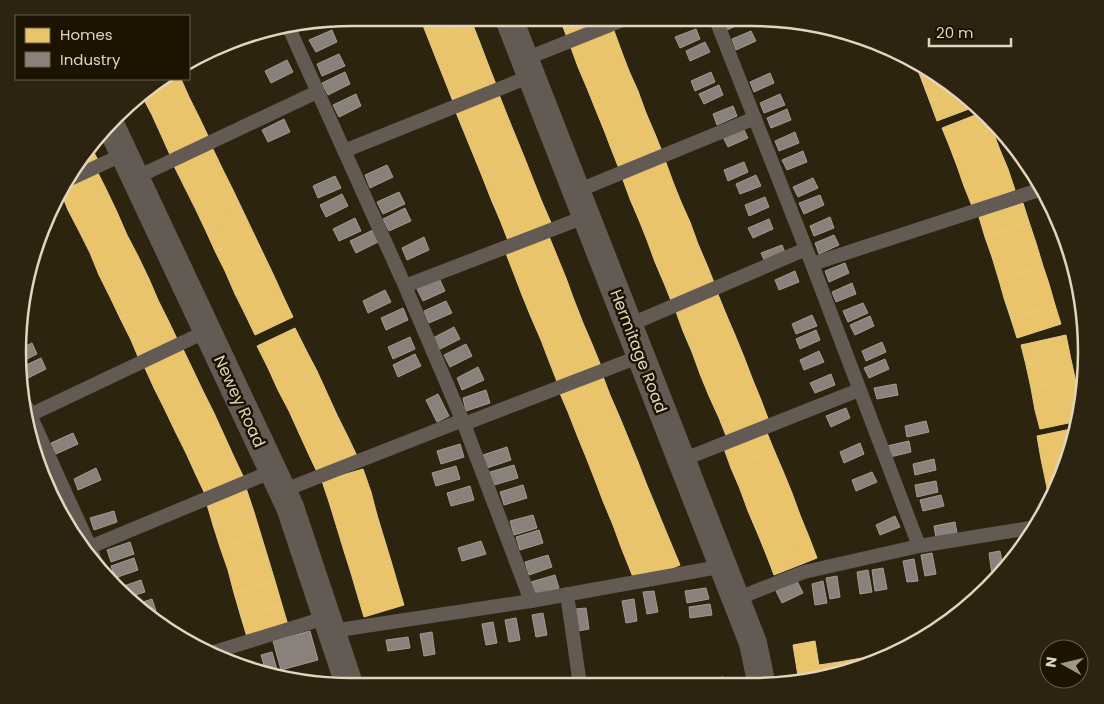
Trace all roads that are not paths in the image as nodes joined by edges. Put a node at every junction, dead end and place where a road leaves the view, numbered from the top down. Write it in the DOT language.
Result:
graph roads {
  1 [pos="512,26"];
  2 [pos="611,26"];
  3 [pos="718,26"];
  4 [pos="290,33"];
  5 [pos="528,67"];
  6 [pos="316,92"];
  7 [pos="755,118"];
  8 [pos="113,131"];
  9 [pos="344,151"];
  10 [pos="129,166"];
  11 [pos="77,177"];
  12 [pos="577,191"];
  13 [pos="1035,191"];
  14 [pos="587,216"];
  15 [pos="806,250"];
  16 [pos="812,264"];
  17 [pos="405,286"];
  18 [pos="629,325"];
  19 [pos="207,331"];
  20 [pos="641,356"];
  21 [pos="859,390"];
  22 [pos="32,409"];
  23 [pos="464,422"];
  24 [pos="36,431"];
  25 [pos="682,460"];
  26 [pos="278,481"];
  27 [pos="68,511"];
  28 [pos="1026,529"];
  29 [pos="83,536"];
  30 [pos="919,546"];
  31 [pos="91,547"];
  32 [pos="724,566"];
  33 [pos="567,594"];
  34 [pos="736,599"];
  35 [pos="531,601"];
  36 [pos="330,624"];
  37 [pos="221,650"];
  38 [pos="347,678"];
  39 [pos="579,678"];
  40 [pos="760,678"];
  1 -- 5 [label="street, Hermitage Road"];
  2 -- 5 [label="lane"];
  3 -- 7 [label="lane"];
  4 -- 6 [label="lane"];
  5 -- 9 [label="lane"];
  5 -- 12 [label="street, Hermitage Road"];
  6 -- 9 [label="lane"];
  6 -- 10 [label="lane"];
  7 -- 12 [label="lane"];
  7 -- 15 [label="lane"];
  8 -- 10 [label="street, Newey Road"];
  9 -- 17 [label="lane"];
  10 -- 11 [label="lane"];
  10 -- 19 [label="street, Newey Road"];
  12 -- 14 [label="street, Hermitage Road"];
  13 -- 16 [label="lane"];
  14 -- 17 [label="lane"];
  14 -- 18 [label="street, Hermitage Road"];
  15 -- 16 [label="lane"];
  15 -- 18 [label="lane"];
  16 -- 21 [label="lane"];
  17 -- 23 [label="lane"];
  18 -- 20 [label="street, Hermitage Road"];
  19 -- 22 [label="lane"];
  19 -- 26 [label="street, Newey Road"];
  20 -- 23 [label="lane"];
  20 -- 25 [label="street, Hermitage Road"];
  21 -- 25 [label="lane"];
  21 -- 30 [label="lane"];
  23 -- 26 [label="lane"];
  23 -- 35 [label="lane"];
  24 -- 27 [label="lane"];
  25 -- 32 [label="street, Hermitage Road"];
  26 -- 31 [label="lane"];
  26 -- 36 [label="street, Newey Road"];
  27 -- 29 [label="lane"];
  28 -- 30 [label="lane"];
  30 -- 34 [label="lane"];
  32 -- 33 [label="lane"];
  32 -- 34 [label="street, Hermitage Road"];
  33 -- 35 [label="lane"];
  33 -- 39 [label="lane"];
  34 -- 40 [label="street, Hermitage Road"];
  35 -- 36 [label="lane"];
  36 -- 37 [label="lane"];
  36 -- 38 [label="street, Newey Road"];
}
